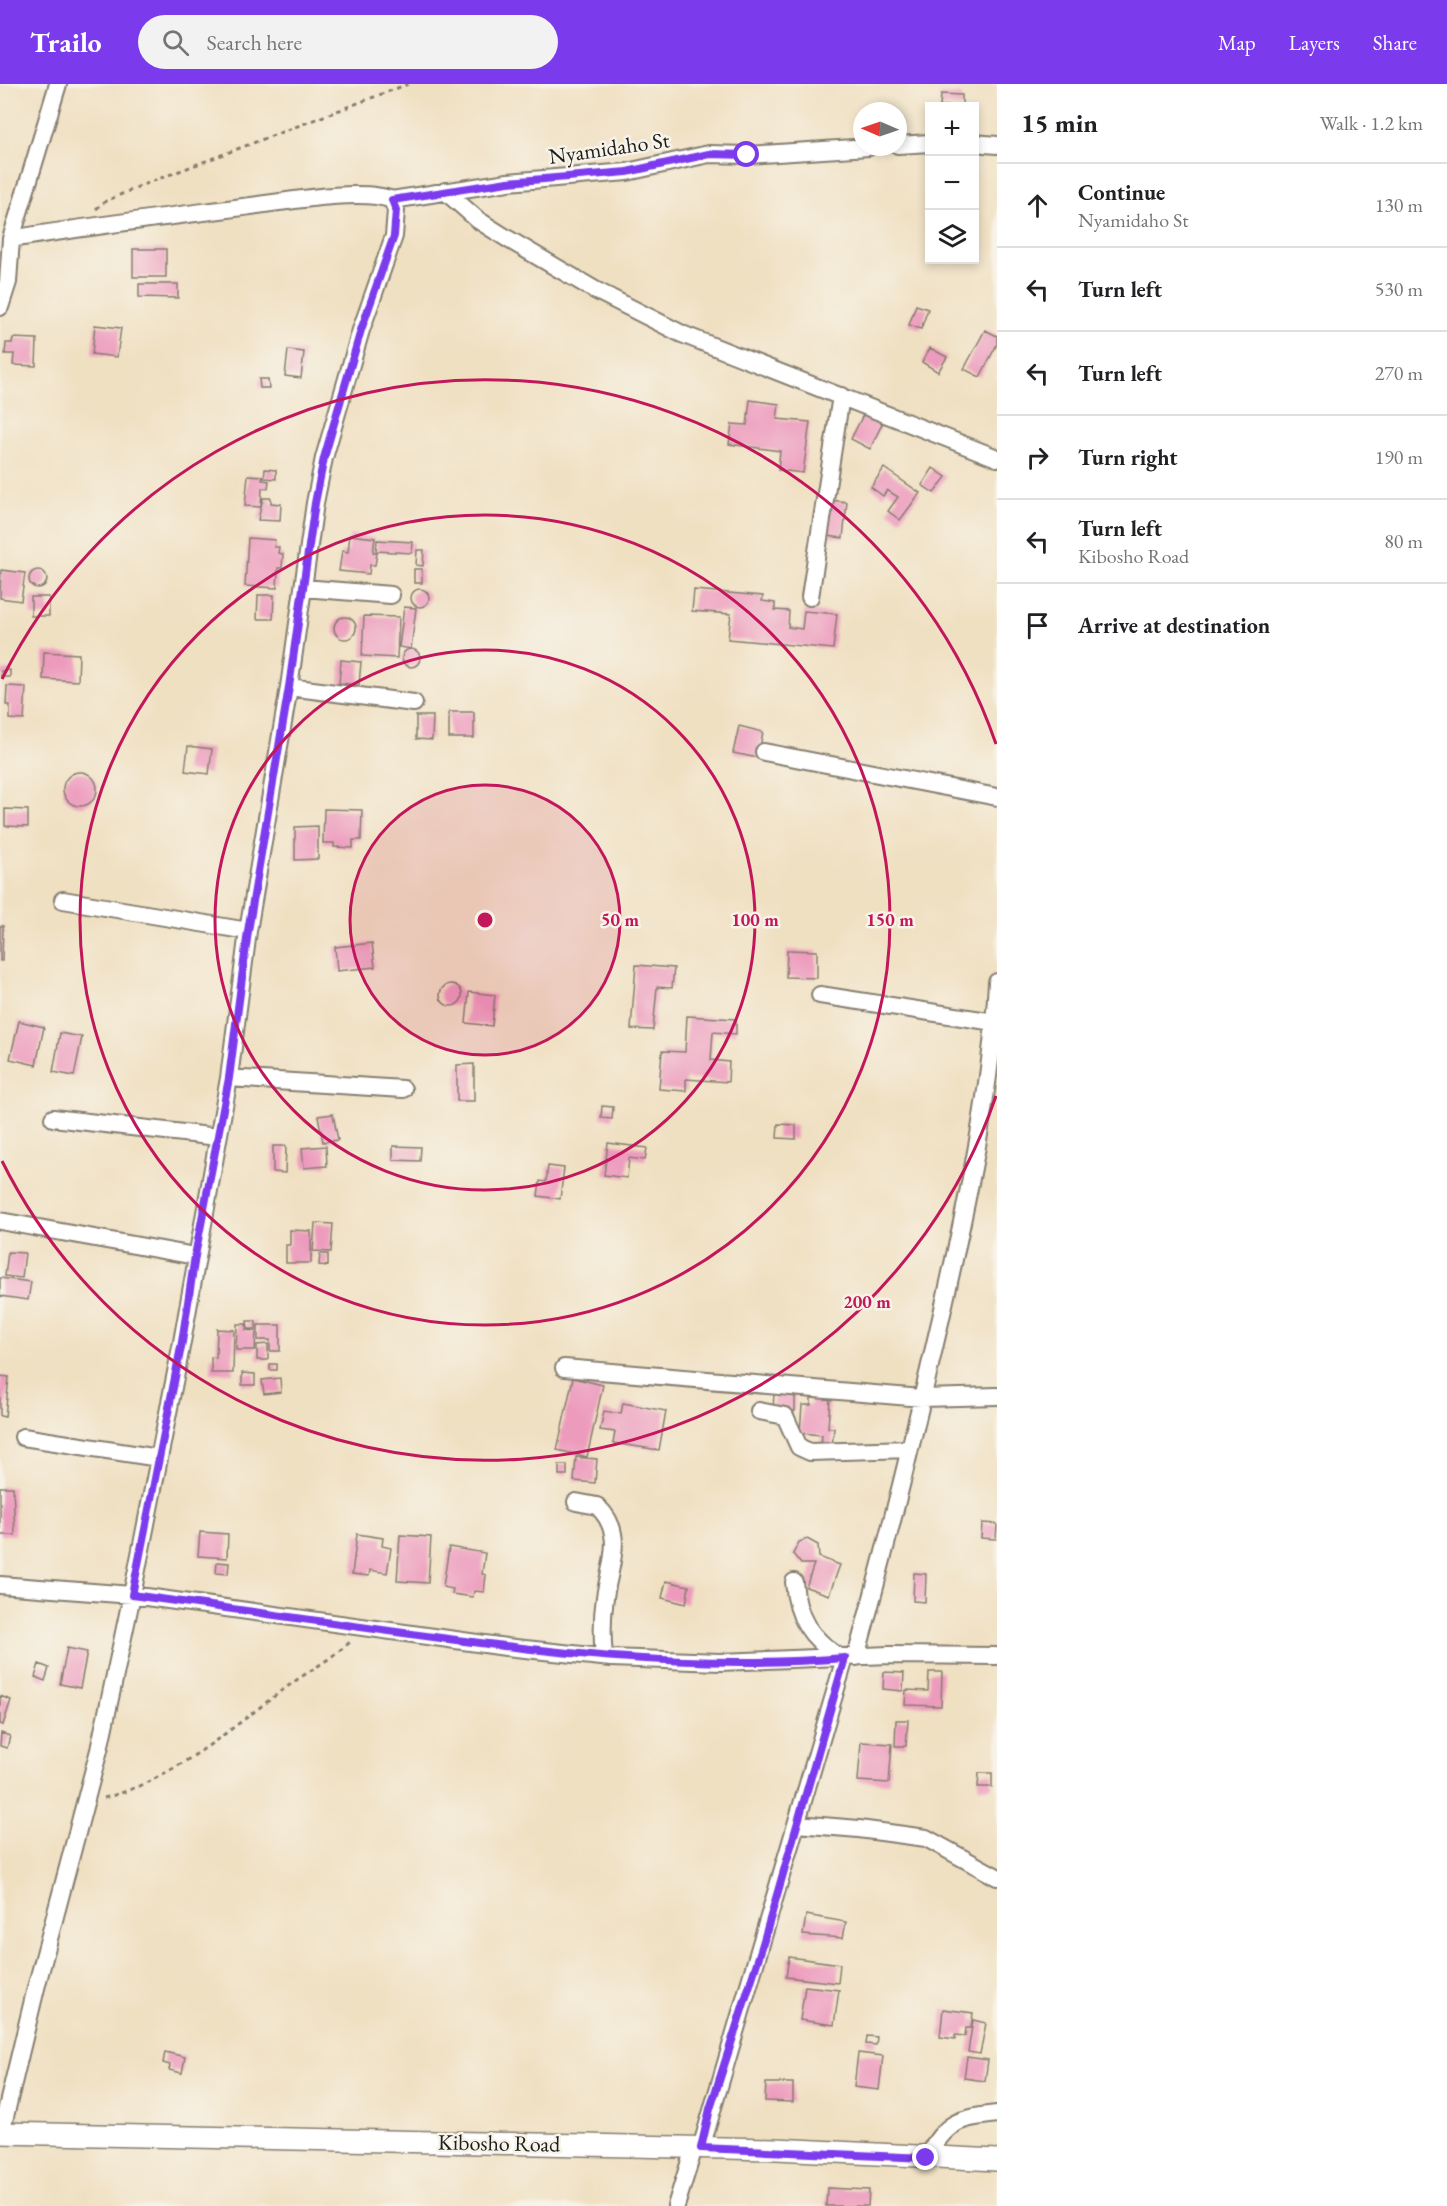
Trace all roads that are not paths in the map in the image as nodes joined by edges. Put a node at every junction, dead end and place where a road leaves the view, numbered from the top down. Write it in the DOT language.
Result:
graph roads {
  1 [pos="58,84"];
  2 [pos="925,143"];
  3 [pos="979,143"];
  4 [pos="907,144"];
  5 [pos="997,145"];
  6 [pos="853,148"];
  7 [pos="445,191"];
  8 [pos="392,200"];
  9 [pos="11,239"];
  10 [pos="4,282"];
  11 [pos="0,307"];
  12 [pos="841,396"];
  13 [pos="997,458"];
  14 [pos="303,588"];
  15 [pos="391,595"];
  16 [pos="810,597"];
  17 [pos="289,687"];
  18 [pos="414,703"];
  19 [pos="764,752"];
  20 [pos="997,797"];
  21 [pos="63,900"];
  22 [pos="248,931"];
  23 [pos="997,982"];
  24 [pos="820,995"];
  25 [pos="994,1022"];
  26 [pos="229,1078"];
  27 [pos="402,1089"];
  28 [pos="53,1118"];
  29 [pos="219,1137"];
  30 [pos="0,1221"];
  31 [pos="195,1256"];
  32 [pos="564,1368"];
  33 [pos="997,1396"];
  34 [pos="922,1398"];
  35 [pos="759,1411"];
  36 [pos="23,1437"];
  37 [pos="909,1449"];
  38 [pos="159,1458"];
  39 [pos="576,1502"];
  40 [pos="794,1582"];
  41 [pos="0,1585"];
  42 [pos="132,1595"];
  43 [pos="997,1656"];
  44 [pos="604,1657"];
  45 [pos="847,1658"];
  46 [pos="797,1824"];
  47 [pos="997,1877"];
  48 [pos="997,2114"];
  49 [pos="0,2133"];
  50 [pos="698,2148"];
  51 [pos="926,2158"];
  52 [pos="997,2160"];
  53 [pos="676,2206"];
  1 -- 9 [label="street"];
  2 -- 4 [label="street"];
  3 -- 5 [label="street"];
  6 -- 7 [label="street, Nyamidaho St"];
  7 -- 8 [label="street, Nyamidaho St"];
  7 -- 12 [label="street"];
  8 -- 9 [label="street, Nyamidaho St"];
  8 -- 14 [label="street"];
  9 -- 10 [label="street"];
  10 -- 11 [label="street"];
  12 -- 13 [label="street"];
  12 -- 16 [label="street"];
  14 -- 15 [label="street"];
  14 -- 17 [label="street"];
  17 -- 18 [label="street"];
  17 -- 22 [label="street"];
  19 -- 20 [label="street"];
  21 -- 22 [label="street"];
  22 -- 26 [label="street"];
  23 -- 25 [label="street"];
  24 -- 25 [label="street"];
  25 -- 34 [label="street"];
  26 -- 27 [label="street"];
  26 -- 29 [label="street"];
  28 -- 29 [label="street"];
  29 -- 31 [label="street"];
  30 -- 31 [label="street"];
  31 -- 38 [label="street"];
  32 -- 34 [label="street"];
  33 -- 34 [label="street"];
  34 -- 37 [label="street"];
  35 -- 37 [label="street"];
  36 -- 38 [label="street"];
  37 -- 45 [label="street"];
  38 -- 42 [label="street"];
  39 -- 44 [label="street"];
  40 -- 45 [label="street"];
  41 -- 42 [label="street"];
  42 -- 44 [label="street"];
  42 -- 49 [label="street"];
  43 -- 45 [label="street"];
  44 -- 45 [label="street"];
  45 -- 46 [label="street"];
  46 -- 47 [label="street"];
  46 -- 50 [label="street"];
  48 -- 51 [label="street"];
  49 -- 50 [label="street, Kibosho Road"];
  50 -- 51 [label="street, Kibosho Road"];
  50 -- 53 [label="street"];
  51 -- 52 [label="street, Kibosho Road"];
}
